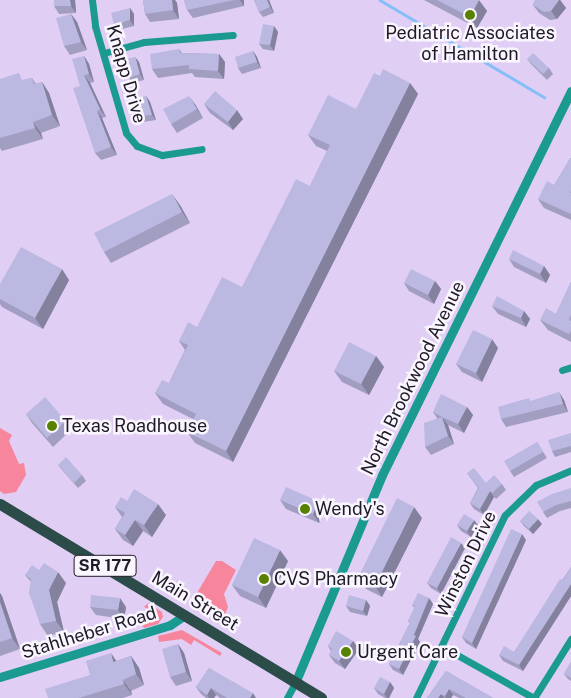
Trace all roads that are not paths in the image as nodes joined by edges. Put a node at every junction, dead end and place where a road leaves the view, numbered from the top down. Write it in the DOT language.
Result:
graph roads {
  1 [pos="92,0"];
  2 [pos="233,35"];
  3 [pos="104,53"];
  4 [pos="571,92"];
  5 [pos="202,149"];
  6 [pos="571,368"];
  7 [pos="562,370"];
  8 [pos="571,470"];
  9 [pos="0,504"];
  10 [pos="184,615"];
  11 [pos="571,639"];
  12 [pos="443,647"];
  13 [pos="0,677"];
  14 [pos="295,683"];
  15 [pos="287,698"];
  16 [pos="321,698"];
  17 [pos="416,698"];
  18 [pos="534,698"];
  1 -- 3 [label="street, Knapp Drive"];
  2 -- 3 [label="street"];
  3 -- 5 [label="street, Knapp Drive"];
  4 -- 14 [label="street, North Brookwood Avenue"];
  6 -- 7 [label="street"];
  8 -- 12 [label="street, Winston Drive"];
  9 -- 10 [label="main road, Main Street / SR 177"];
  10 -- 13 [label="street, Stahlheber Road"];
  10 -- 14 [label="main road, Main Street / SR 177"];
  11 -- 18 [label="street"];
  12 -- 17 [label="street, Winston Drive"];
  12 -- 18 [label="street"];
  14 -- 15 [label="street"];
  14 -- 16 [label="main road, Main Street / SR 177"];
}
